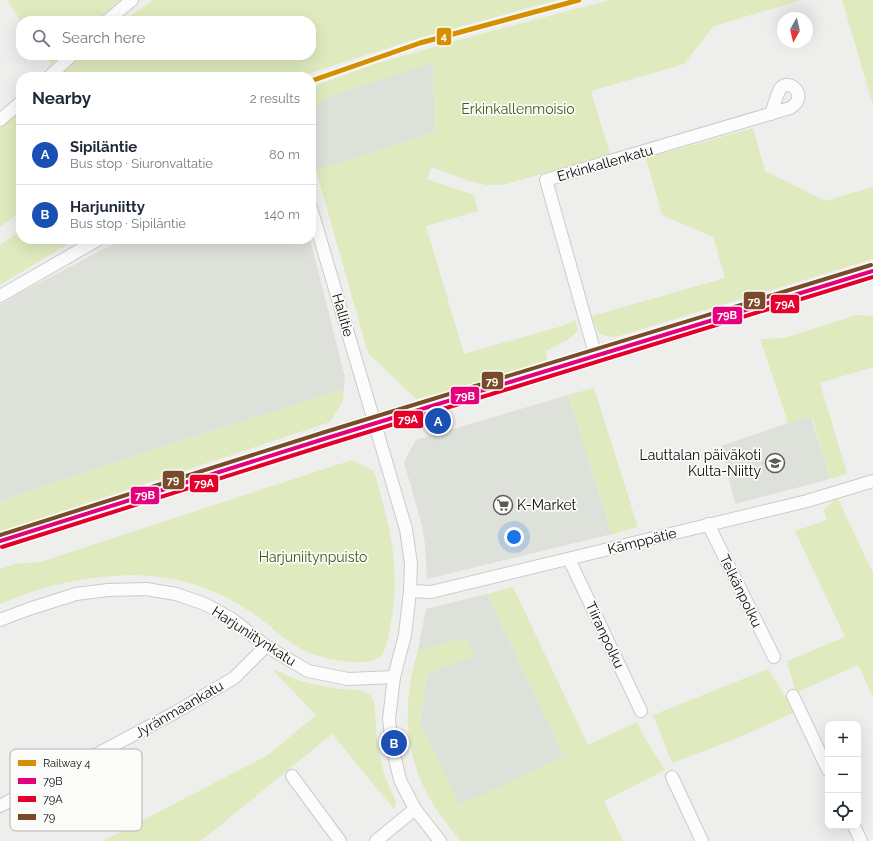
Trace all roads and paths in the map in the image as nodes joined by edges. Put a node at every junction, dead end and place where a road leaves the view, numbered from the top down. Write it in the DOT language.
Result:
graph roads {
  1 [pos="132,0"];
  2 [pos="113,16"];
  3 [pos="67,60"];
  4 [pos="54,72"];
  5 [pos="16,106"];
  6 [pos="771,114"];
  7 [pos="0,120"];
  8 [pos="316,225"];
  9 [pos="90,244"];
  10 [pos="873,272"];
  11 [pos="0,296"];
  12 [pos="596,356"];
  13 [pos="374,422"];
  14 [pos="873,481"];
  15 [pos="708,524"];
  16 [pos="0,541"];
  17 [pos="569,559"];
  18 [pos="410,590"];
  19 [pos="0,620"];
  20 [pos="266,646"];
  21 [pos="774,657"];
  22 [pos="394,677"];
  23 [pos="793,696"];
  24 [pos="641,711"];
  25 [pos="107,749"];
  26 [pos="825,764"];
  27 [pos="292,776"];
  28 [pos="672,777"];
  29 [pos="10,801"];
  30 [pos="0,806"];
  31 [pos="415,809"];
  32 [pos="855,829"];
  33 [pos="340,841"];
  34 [pos="376,841"];
  35 [pos="440,841"];
  36 [pos="702,841"];
  37 [pos="861,841"];
  1 -- 2 [label="street"];
  3 -- 4 [label="street"];
  5 -- 7 [label="street"];
  6 -- 12 [label="street, Erkinkallenkatu"];
  8 -- 13 [label="street, Hallitie"];
  9 -- 11 [label="street"];
  10 -- 12 [label="main road"];
  12 -- 13 [label="main road"];
  13 -- 16 [label="main road"];
  13 -- 18 [label="street, Hallitie"];
  14 -- 15 [label="street, Kämppätie"];
  15 -- 17 [label="street, Kämppätie"];
  15 -- 21 [label="street, Telkänpolku"];
  17 -- 18 [label="street, Kämppätie"];
  17 -- 24 [label="street, Tiiranpolku"];
  18 -- 22 [label="street, Hallitie"];
  19 -- 20 [label="street, Harjuniitynkatu"];
  20 -- 22 [label="street, Harjuniitynkatu"];
  20 -- 25 [label="street, Jyränmaankatu"];
  22 -- 31 [label="street, Hallitie"];
  23 -- 26 [label="street"];
  27 -- 33 [label="street"];
  28 -- 36 [label="street"];
  29 -- 30 [label="street, Jyränmaankatu"];
  31 -- 34 [label="street"];
  31 -- 35 [label="street, Hallitie"];
  32 -- 37 [label="street"];
}
